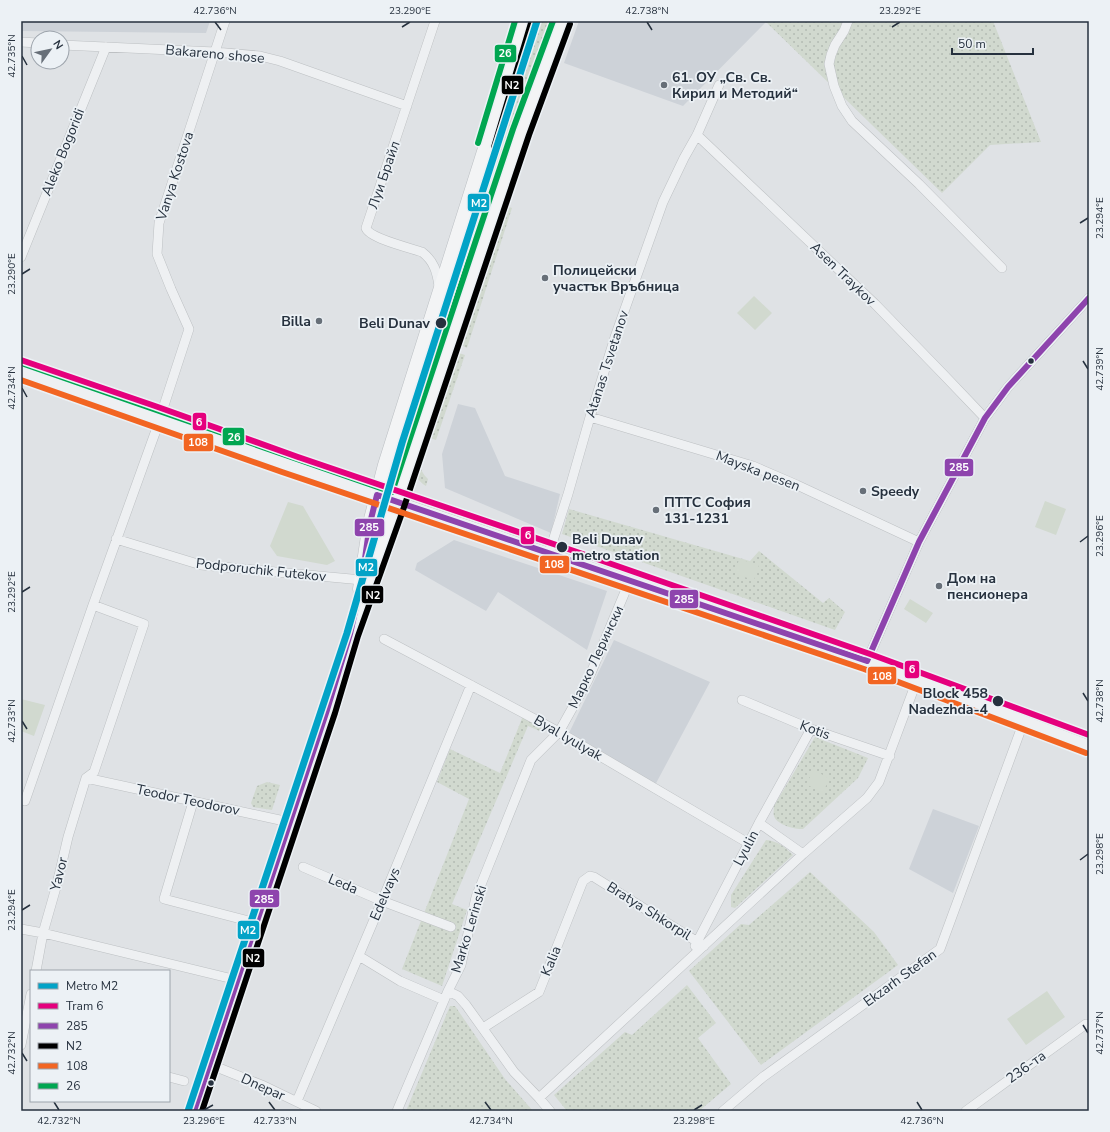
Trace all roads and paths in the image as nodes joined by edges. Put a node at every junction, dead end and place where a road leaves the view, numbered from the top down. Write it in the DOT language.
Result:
graph roads {
  1 [pos="224,21"];
  2 [pos="435,21"];
  3 [pos="523,21"];
  4 [pos="562,21"];
  5 [pos="848,21"];
  6 [pos="70,45"];
  7 [pos="106,47"];
  8 [pos="215,52"];
  9 [pos="718,85"];
  10 [pos="407,106"];
  11 [pos="697,135"];
  12 [pos="21,257"];
  13 [pos="1002,268"];
  14 [pos="440,291"];
  15 [pos="1089,298"];
  16 [pos="21,372"];
  17 [pos="590,417"];
  18 [pos="985,418"];
  19 [pos="159,420"];
  20 [pos="377,495"];
  21 [pos="397,502"];
  22 [pos="116,538"];
  23 [pos="919,542"];
  24 [pos="549,553"];
  25 [pos="362,580"];
  26 [pos="630,580"];
  27 [pos="93,605"];
  28 [pos="350,634"];
  29 [pos="384,639"];
  30 [pos="867,661"];
  31 [pos="918,680"];
  32 [pos="471,685"];
  33 [pos="742,700"];
  34 [pos="1024,721"];
  35 [pos="811,729"];
  36 [pos="559,732"];
  37 [pos="1089,746"];
  38 [pos="890,756"];
  39 [pos="86,778"];
  40 [pos="25,801"];
  41 [pos="193,802"];
  42 [pos="289,822"];
  43 [pos="759,822"];
  44 [pos="748,843"];
  45 [pos="803,854"];
  46 [pos="303,867"];
  47 [pos="594,877"];
  48 [pos="382,901"];
  49 [pos="256,923"];
  50 [pos="451,927"];
  51 [pos="21,929"];
  52 [pos="43,933"];
  53 [pos="701,944"];
  54 [pos="359,956"];
  55 [pos="36,970"];
  56 [pos="237,980"];
  57 [pos="446,995"];
  58 [pos="30,1001"];
  59 [pos="1086,1024"];
  60 [pos="482,1028"];
  61 [pos="24,1041"];
  62 [pos="209,1064"];
  63 [pos="170,1077"];
  64 [pos="184,1081"];
  65 [pos="538,1098"];
  66 [pos="296,1101"];
  67 [pos="194,1111"];
  68 [pos="316,1111"];
  69 [pos="397,1111"];
  70 [pos="550,1111"];
  71 [pos="723,1111"];
  72 [pos="966,1111"];
  1 -- 8 [label="street, Vanya Kostova"];
  2 -- 10 [label="street, Луи Брайл"];
  3 -- 14 [label="main road"];
  4 -- 21 [label="main road"];
  5 -- 13 [label="street"];
  6 -- 7 [label="street, Bakareno shose"];
  7 -- 8 [label="street, Bakareno shose"];
  7 -- 12 [label="street, Aleko Bogoridi"];
  8 -- 10 [label="street, Bakareno shose"];
  8 -- 19 [label="street, Vanya Kostova"];
  9 -- 11 [label="street, Atanas Tsvetanov"];
  10 -- 14 [label="street, Луи Брайл"];
  11 -- 17 [label="street, Atanas Tsvetanov"];
  11 -- 18 [label="street, Asen Traykov"];
  14 -- 20 [label="main road"];
  15 -- 18 [label="street"];
  16 -- 19 [label="street"];
  17 -- 23 [label="street, Mayska pesen"];
  17 -- 24 [label="street, Atanas Tsvetanov"];
  18 -- 23 [label="street"];
  19 -- 20 [label="street"];
  19 -- 22 [label="street, Vanya Kostova"];
  20 -- 21 [label="street"];
  20 -- 25 [label="main road"];
  21 -- 24 [label="street"];
  21 -- 28 [label="main road"];
  22 -- 25 [label="street, Podporuchik Futekov"];
  22 -- 27 [label="street, Vanya Kostova"];
  23 -- 30 [label="street"];
  24 -- 26 [label="street"];
  25 -- 28 [label="main road"];
  26 -- 30 [label="street"];
  26 -- 36 [label="street, Марко Лерински"];
  27 -- 39 [label="street, Yavor"];
  27 -- 40 [label="street, Vanya Kostova"];
  28 -- 42 [label="main road"];
  29 -- 32 [label="street, Byal lyulyak"];
  30 -- 31 [label="street"];
  31 -- 34 [label="street"];
  31 -- 38 [label="street"];
  32 -- 36 [label="street, Byal lyulyak"];
  32 -- 48 [label="street, Edelvays"];
  33 -- 35 [label="street, Kotis"];
  34 -- 37 [label="street"];
  34 -- 71 [label="street, Ekzarh Stefan"];
  35 -- 38 [label="street, Kotis"];
  35 -- 43 [label="street, Lyulin"];
  36 -- 44 [label="street, Byal lyulyak"];
  36 -- 57 [label="street, Marko Lerinski"];
  38 -- 45 [label="street"];
  39 -- 41 [label="street, Teodor Teodorov"];
  39 -- 52 [label="street, Yavor"];
  41 -- 42 [label="street, Teodor Teodorov"];
  41 -- 49 [label="street"];
  42 -- 49 [label="main road"];
  43 -- 44 [label="street, Lyulin"];
  43 -- 45 [label="street"];
  44 -- 53 [label="street, Lyulin"];
  45 -- 53 [label="street"];
  46 -- 48 [label="street, Leda"];
  47 -- 53 [label="street, Bratya Shkorpil"];
  47 -- 60 [label="street, Kalia"];
  48 -- 50 [label="street, Leda"];
  48 -- 54 [label="street, Edelvays"];
  49 -- 56 [label="main road"];
  51 -- 52 [label="street"];
  52 -- 55 [label="street, Yavor"];
  52 -- 56 [label="street"];
  53 -- 65 [label="street"];
  54 -- 57 [label="street"];
  54 -- 66 [label="street, Edelvays"];
  56 -- 62 [label="main road"];
  57 -- 60 [label="street"];
  57 -- 69 [label="street, Marko Lerinski"];
  58 -- 61 [label="street"];
  59 -- 72 [label="street, 236-та"];
  60 -- 65 [label="street"];
  62 -- 66 [label="street, Dnepar"];
  62 -- 67 [label="main road"];
  63 -- 64 [label="street"];
  65 -- 70 [label="street"];
  66 -- 68 [label="street, Dnepar"];
}
